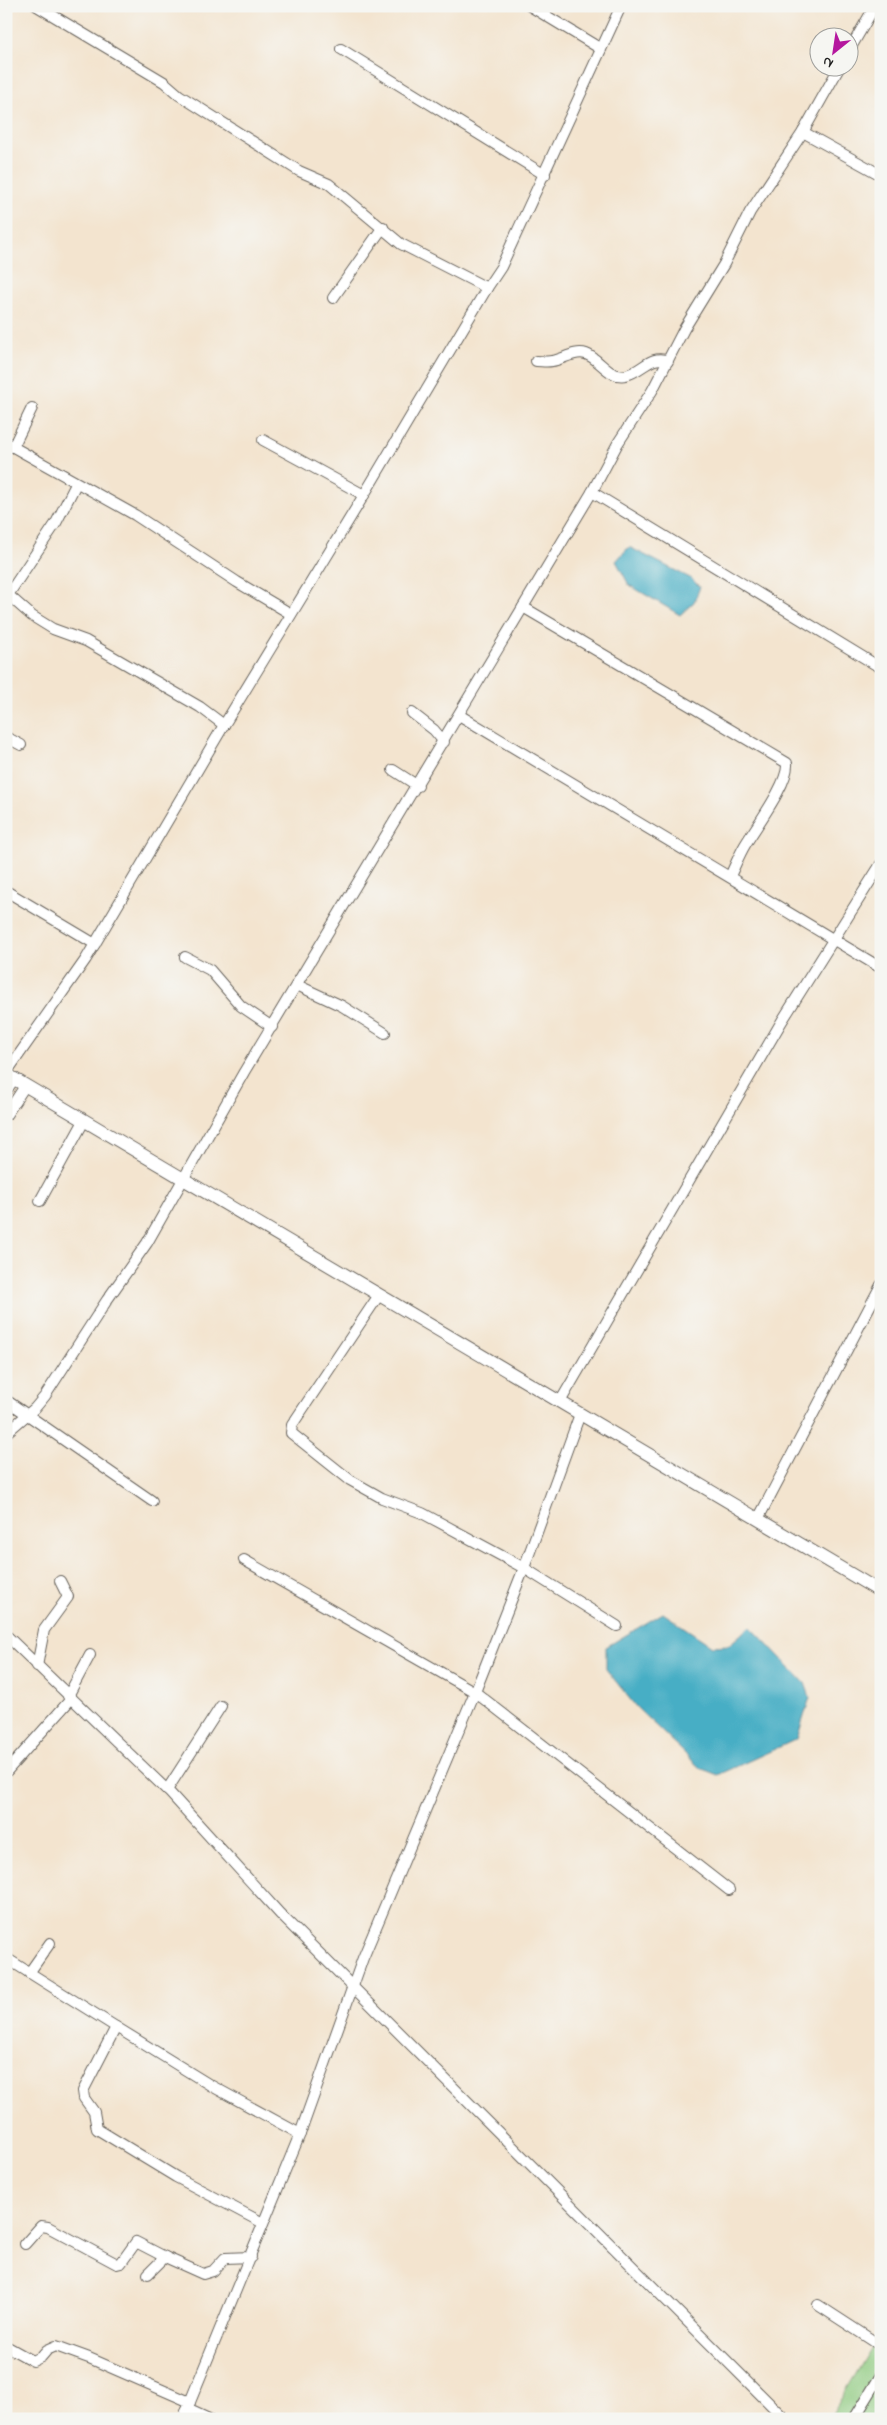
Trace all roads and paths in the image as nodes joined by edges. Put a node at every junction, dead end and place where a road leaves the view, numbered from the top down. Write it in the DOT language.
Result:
graph roads {
  1 [pos="37,6"];
  2 [pos="530,6"];
  3 [pos="620,6"];
  4 [pos="875,6"];
  5 [pos="860,32"];
  6 [pos="341,49"];
  7 [pos="602,50"];
  8 [pos="833,78"];
  9 [pos="803,132"];
  10 [pos="545,175"];
  11 [pos="881,175"];
  12 [pos="383,227"];
  13 [pos="487,288"];
  14 [pos="333,298"];
  15 [pos="536,361"];
  16 [pos="668,361"];
  17 [pos="32,408"];
  18 [pos="263,440"];
  19 [pos="10,445"];
  20 [pos="76,484"];
  21 [pos="592,492"];
  22 [pos="364,495"];
  23 [pos="7,595"];
  24 [pos="523,607"];
  25 [pos="291,614"];
  26 [pos="881,668"];
  27 [pos="412,713"];
  28 [pos="459,715"];
  29 [pos="224,725"];
  30 [pos="6,737"];
  31 [pos="444,742"];
  32 [pos="21,745"];
  33 [pos="393,770"];
  34 [pos="418,786"];
  35 [pos="881,864"];
  36 [pos="730,876"];
  37 [pos="6,891"];
  38 [pos="834,939"];
  39 [pos="95,944"];
  40 [pos="185,957"];
  41 [pos="881,968"];
  42 [pos="297,985"];
  43 [pos="272,1027"];
  44 [pos="385,1033"];
  45 [pos="9,1075"];
  46 [pos="25,1086"];
  47 [pos="6,1091"];
  48 [pos="6,1115"];
  49 [pos="84,1120"];
  50 [pos="183,1180"];
  51 [pos="40,1201"];
  52 [pos="881,1285"];
  53 [pos="379,1295"];
  54 [pos="6,1400"];
  55 [pos="560,1402"];
  56 [pos="580,1414"];
  57 [pos="26,1415"];
  58 [pos="6,1433"];
  59 [pos="152,1501"];
  60 [pos="758,1519"];
  61 [pos="244,1560"];
  62 [pos="524,1568"];
  63 [pos="60,1581"];
  64 [pos="881,1592"];
  65 [pos="617,1626"];
  66 [pos="6,1635"];
  67 [pos="90,1655"];
  68 [pos="37,1666"];
  69 [pos="475,1692"];
  70 [pos="70,1697"];
  71 [pos="222,1706"];
  72 [pos="6,1772"];
  73 [pos="167,1790"];
  74 [pos="729,1890"];
  75 [pos="50,1943"];
  76 [pos="6,1958"];
  77 [pos="29,1973"];
  78 [pos="354,1986"];
  79 [pos="116,2027"];
  80 [pos="300,2134"];
  81 [pos="263,2222"];
  82 [pos="24,2244"];
  83 [pos="165,2257"];
  84 [pos="251,2257"];
  85 [pos="148,2274"];
  86 [pos="818,2305"];
  87 [pos="6,2346"];
  88 [pos="881,2346"];
  89 [pos="881,2375"];
  90 [pos="187,2410"];
  91 [pos="209,2419"];
  92 [pos="785,2419"];
  93 [pos="854,2419"];
  1 -- 12 [label="street"];
  2 -- 7 [label="street"];
  3 -- 7 [label="street"];
  4 -- 5 [label="street"];
  6 -- 10 [label="street"];
  7 -- 10 [label="street"];
  8 -- 9 [label="street"];
  9 -- 11 [label="street"];
  9 -- 16 [label="street"];
  10 -- 13 [label="street"];
  12 -- 13 [label="street"];
  12 -- 14 [label="street"];
  13 -- 22 [label="street"];
  15 -- 16 [label="street"];
  16 -- 21 [label="street"];
  17 -- 19 [label="street"];
  18 -- 22 [label="street"];
  19 -- 20 [label="street"];
  20 -- 23 [label="street"];
  20 -- 25 [label="street"];
  21 -- 24 [label="street"];
  21 -- 26 [label="street"];
  22 -- 25 [label="street"];
  23 -- 29 [label="street"];
  24 -- 28 [label="street"];
  24 -- 36 [label="street"];
  25 -- 29 [label="street"];
  27 -- 31 [label="street"];
  28 -- 31 [label="street"];
  28 -- 36 [label="street"];
  29 -- 39 [label="street"];
  30 -- 32 [label="street"];
  31 -- 34 [label="street"];
  33 -- 34 [label="street"];
  34 -- 42 [label="street"];
  35 -- 38 [label="street"];
  36 -- 38 [label="street"];
  37 -- 39 [label="street"];
  38 -- 41 [label="street"];
  38 -- 55 [label="street"];
  39 -- 45 [label="street"];
  40 -- 43 [label="street"];
  42 -- 43 [label="street"];
  42 -- 44 [label="street"];
  43 -- 50 [label="street"];
  45 -- 46 [label="main road"];
  45 -- 47 [label="street"];
  46 -- 48 [label="street"];
  46 -- 49 [label="main road"];
  49 -- 50 [label="main road"];
  49 -- 51 [label="street"];
  50 -- 53 [label="main road"];
  50 -- 57 [label="street"];
  52 -- 60 [label="street"];
  53 -- 55 [label="main road"];
  53 -- 62 [label="street"];
  54 -- 57 [label="street"];
  55 -- 56 [label="main road"];
  56 -- 60 [label="main road"];
  56 -- 62 [label="street"];
  57 -- 58 [label="street"];
  57 -- 59 [label="street"];
  60 -- 64 [label="main road"];
  61 -- 69 [label="street"];
  62 -- 65 [label="street"];
  62 -- 69 [label="street"];
  63 -- 68 [label="street"];
  66 -- 68 [label="street"];
  67 -- 70 [label="street"];
  68 -- 70 [label="street"];
  69 -- 74 [label="street"];
  69 -- 78 [label="street"];
  70 -- 72 [label="street"];
  70 -- 73 [label="street"];
  71 -- 73 [label="street"];
  73 -- 78 [label="street"];
  75 -- 77 [label="street"];
  76 -- 77 [label="street"];
  77 -- 79 [label="street"];
  78 -- 80 [label="street"];
  78 -- 92 [label="street"];
  79 -- 80 [label="street"];
  79 -- 81 [label="street"];
  80 -- 81 [label="street"];
  81 -- 84 [label="street"];
  82 -- 83 [label="street"];
  83 -- 84 [label="street"];
  83 -- 85 [label="street"];
  84 -- 90 [label="street"];
  86 -- 88 [label="street"];
  87 -- 90 [label="street"];
  89 -- 93 [label="street"];
  90 -- 91 [label="street"];
}
